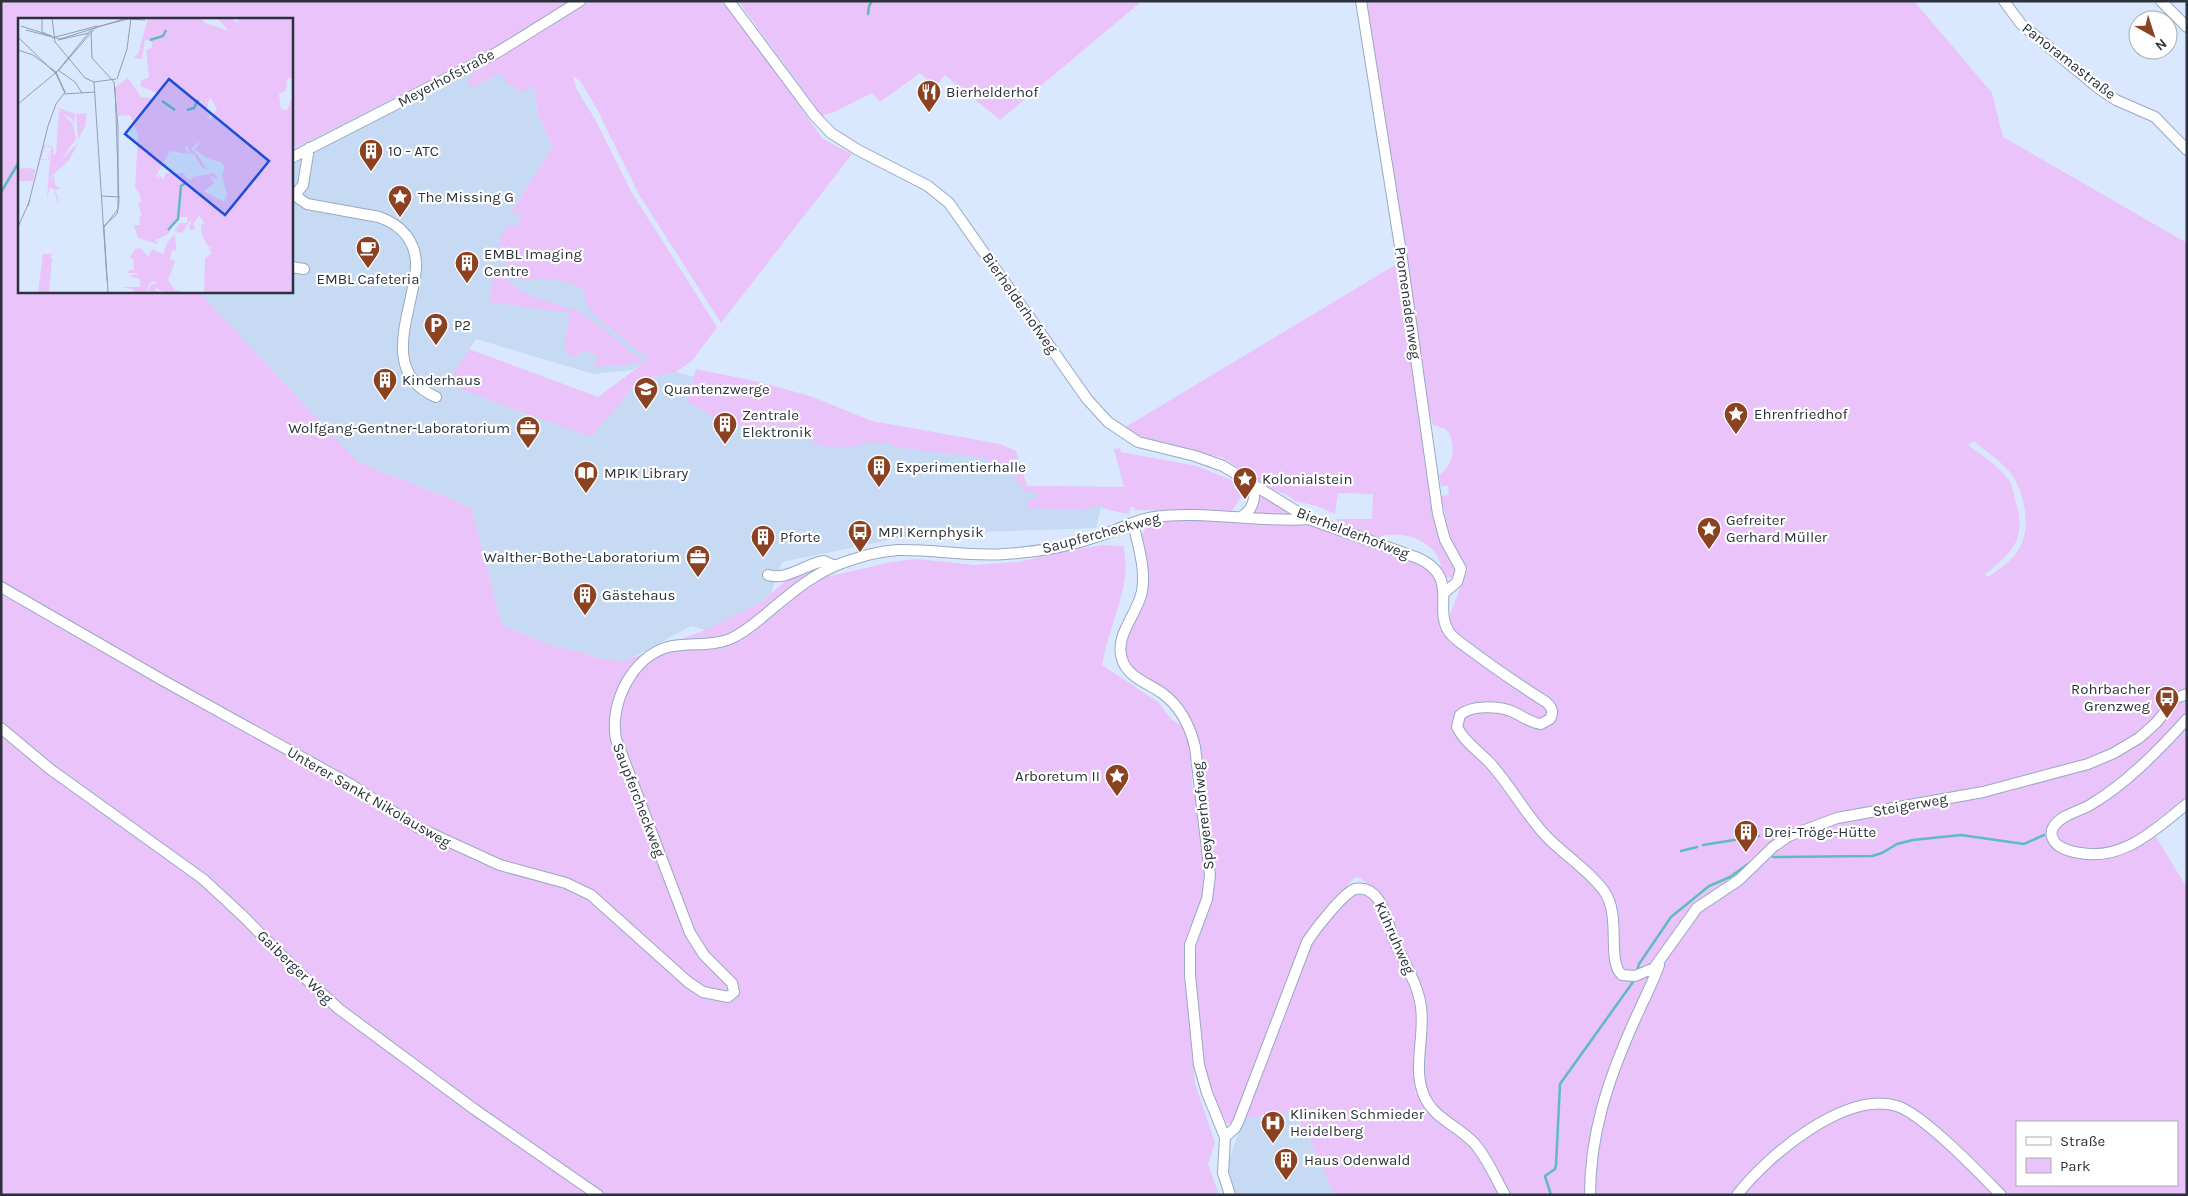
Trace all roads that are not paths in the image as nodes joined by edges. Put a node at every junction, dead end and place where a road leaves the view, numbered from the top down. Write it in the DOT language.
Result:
graph roads {
  1 [pos="580,1"];
  2 [pos="729,1"];
  3 [pos="1361,1"];
  4 [pos="2004,1"];
  5 [pos="2161,1"];
  6 [pos="2187,27"];
  7 [pos="309,148"];
  8 [pos="2187,150"];
  9 [pos="292,157"];
  10 [pos="293,195"];
  11 [pos="292,267"];
  12 [pos="304,269"];
  13 [pos="436,397"];
  14 [pos="1253,483"];
  15 [pos="1241,517"];
  16 [pos="1309,518"];
  17 [pos="1134,523"];
  18 [pos="835,566"];
  19 [pos="768,575"];
  20 [pos="1,587"];
  21 [pos="1444,593"];
  22 [pos="2187,694"];
  23 [pos="2187,719"];
  24 [pos="1,728"];
  25 [pos="2187,804"];
  26 [pos="1660,961"];
  27 [pos="732,995"];
  28 [pos="1225,1136"];
  29 [pos="598,1195"];
  30 [pos="1230,1195"];
  31 [pos="1505,1195"];
  32 [pos="1590,1195"];
  33 [pos="1737,1195"];
  34 [pos="2001,1195"];
  1 -- 7 [label="street, Meyerhofstraße"];
  2 -- 14 [label="street, Bierhelderhofweg"];
  3 -- 21 [label="street, Promenadenweg"];
  4 -- 8 [label="street, Panoramastraße"];
  5 -- 6 [label="street"];
  7 -- 9 [label="street, Meyerhofstraße"];
  7 -- 10 [label="street"];
  10 -- 13 [label="street"];
  11 -- 12 [label="street"];
  14 -- 15 [label="street"];
  14 -- 16 [label="street, Bierhelderhofweg"];
  15 -- 16 [label="street, Saupfercheckweg"];
  15 -- 17 [label="street, Saupfercheckweg"];
  16 -- 21 [label="street, Bierhelderhofweg"];
  17 -- 18 [label="street, Saupfercheckweg"];
  17 -- 28 [label="street, Speyererhofweg"];
  18 -- 19 [label="street, Saupfercheckweg"];
  18 -- 27 [label="street, Saupfercheckweg"];
  20 -- 27 [label="street, Unterer Sankt Nikolausweg"];
  21 -- 26 [label="street, Bierhelderhofweg"];
  22 -- 26 [label="street, Steigerweg"];
  23 -- 25 [label="street"];
  24 -- 29 [label="street, Gaiberger Weg"];
  26 -- 32 [label="street"];
  28 -- 30 [label="street"];
  28 -- 31 [label="street, Kühruhweg"];
  33 -- 34 [label="street"];
}
